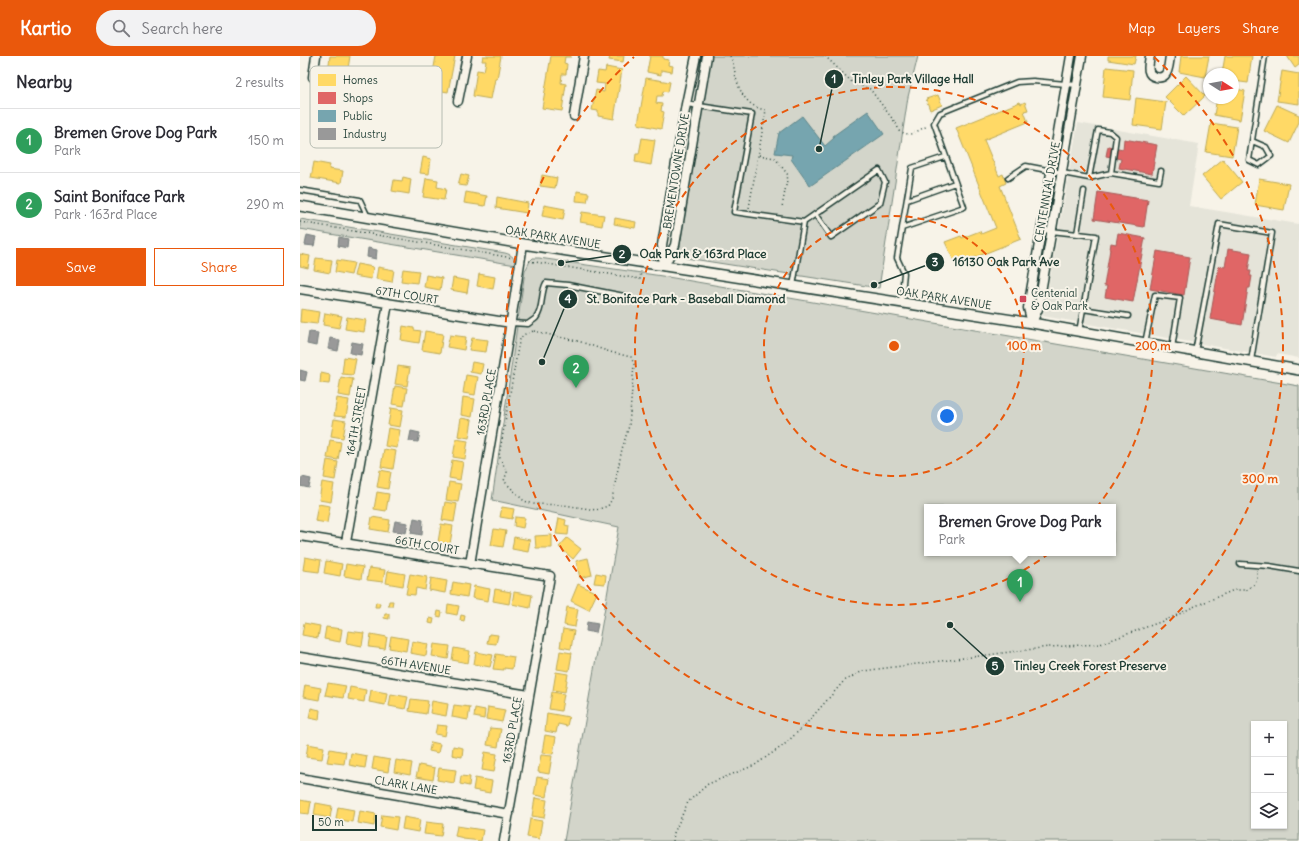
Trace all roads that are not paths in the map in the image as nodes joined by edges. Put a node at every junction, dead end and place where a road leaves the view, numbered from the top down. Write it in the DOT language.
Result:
graph roads {
  1 [pos="316,56"];
  2 [pos="467,56"];
  3 [pos="584,56"];
  4 [pos="696,56"];
  5 [pos="707,56"];
  6 [pos="1071,56"];
  7 [pos="1082,56"];
  8 [pos="1150,56"];
  9 [pos="1170,56"];
  10 [pos="1265,56"];
  11 [pos="315,66"];
  12 [pos="1067,84"];
  13 [pos="1077,85"];
  14 [pos="458,101"];
  15 [pos="686,104"];
  16 [pos="698,106"];
  17 [pos="574,116"];
  18 [pos="1252,141"];
  19 [pos="945,157"];
  20 [pos="1051,171"];
  21 [pos="1161,171"];
  22 [pos="1062,173"];
  23 [pos="1111,173"];
  24 [pos="1008,178"];
  25 [pos="1089,178"];
  26 [pos="955,183"];
  27 [pos="300,190"];
  28 [pos="1084,191"];
  29 [pos="907,200"];
  30 [pos="300,206"];
  31 [pos="815,214"];
  32 [pos="368,218"];
  33 [pos="804,222"];
  34 [pos="902,228"];
  35 [pos="1041,230"];
  36 [pos="1052,231"];
  37 [pos="1077,234"];
  38 [pos="523,244"];
  39 [pos="664,266"];
  40 [pos="793,286"];
  41 [pos="300,289"];
  42 [pos="624,296"];
  43 [pos="388,303"];
  44 [pos="900,303"];
  45 [pos="1083,309"];
  46 [pos="1128,316"];
  47 [pos="511,323"];
  48 [pos="1032,324"];
  49 [pos="1079,332"];
  50 [pos="1145,343"];
  51 [pos="1172,348"];
  52 [pos="1195,352"];
  53 [pos="1251,362"];
  54 [pos="1299,370"];
  55 [pos="300,536"];
  56 [pos="346,542"];
  57 [pos="470,564"];
  58 [pos="1240,564"];
  59 [pos="1299,571"];
  60 [pos="550,576"];
  61 [pos="300,657"];
  62 [pos="529,695"];
  63 [pos="300,778"];
  64 [pos="509,814"];
  65 [pos="504,841"];
  1 -- 11 [label="street"];
  2 -- 14 [label="street"];
  3 -- 17 [label="street"];
  4 -- 15 [label="street, BREMENTOWNE DRIVE"];
  5 -- 16 [label="street, BREMENTOWNE DRIVE"];
  6 -- 12 [label="street, CENTENNIAL DRIVE"];
  7 -- 13 [label="street, CENTENNIAL DRIVE"];
  8 -- 9 [label="street"];
  10 -- 18 [label="lane"];
  12 -- 13 [label="lane"];
  12 -- 19 [label="lane"];
  12 -- 20 [label="street, CENTENNIAL DRIVE"];
  13 -- 22 [label="street, CENTENNIAL DRIVE"];
  15 -- 16 [label="lane"];
  15 -- 39 [label="street, BREMENTOWNE DRIVE"];
  16 -- 33 [label="lane"];
  16 -- 39 [label="street, BREMENTOWNE DRIVE"];
  18 -- 18 [label="lane"];
  19 -- 26 [label="lane"];
  19 -- 29 [label="lane"];
  20 -- 22 [label="lane"];
  20 -- 24 [label="lane"];
  20 -- 35 [label="street, CENTENNIAL DRIVE"];
  21 -- 23 [label="lane"];
  22 -- 25 [label="lane"];
  22 -- 36 [label="street, CENTENNIAL DRIVE"];
  23 -- 25 [label="lane"];
  23 -- 25 [label="lane"];
  26 -- 29 [label="lane"];
  26 -- 34 [label="lane"];
  27 -- 32 [label="lane"];
  28 -- 37 [label="lane"];
  29 -- 34 [label="lane"];
  30 -- 32 [label="street, OAK PARK AVENUE"];
  31 -- 31 [label="lane"];
  31 -- 33 [label="lane"];
  32 -- 38 [label="street, OAK PARK AVENUE"];
  33 -- 40 [label="lane"];
  34 -- 44 [label="lane"];
  35 -- 36 [label="lane"];
  35 -- 48 [label="street, CENTENNIAL DRIVE"];
  36 -- 37 [label="lane"];
  36 -- 48 [label="street, CENTENNIAL DRIVE"];
  37 -- 45 [label="lane"];
  38 -- 39 [label="street, OAK PARK AVENUE"];
  38 -- 47 [label="street, 163RD PLACE"];
  39 -- 40 [label="street, OAK PARK AVENUE"];
  40 -- 44 [label="street, OAK PARK AVENUE"];
  41 -- 43 [label="street, 67TH COURT"];
  42 -- 47 [label="lane"];
  43 -- 47 [label="street, 67TH COURT"];
  43 -- 56 [label="street, 164TH STREET"];
  44 -- 48 [label="street, OAK PARK AVENUE"];
  45 -- 46 [label="lane"];
  45 -- 49 [label="lane"];
  47 -- 57 [label="street, 163RD PLACE"];
  48 -- 49 [label="street, OAK PARK AVENUE"];
  49 -- 50 [label="street, OAK PARK AVENUE"];
  50 -- 51 [label="street, OAK PARK AVENUE"];
  50 -- 51 [label="lane"];
  51 -- 52 [label="street, OAK PARK AVENUE"];
  52 -- 53 [label="street, OAK PARK AVENUE"];
  52 -- 53 [label="lane"];
  53 -- 54 [label="street, OAK PARK AVENUE"];
  55 -- 56 [label="street, 66TH COURT"];
  56 -- 57 [label="street, 66TH COURT"];
  57 -- 60 [label="street, 66TH COURT"];
  58 -- 59 [label="lane"];
  60 -- 62 [label="street, 163RD PLACE"];
  61 -- 62 [label="street, 66TH AVENUE"];
  62 -- 64 [label="street, 163RD PLACE"];
  63 -- 64 [label="street, CLARK LANE"];
  64 -- 65 [label="street, 163RD PLACE"];
}
